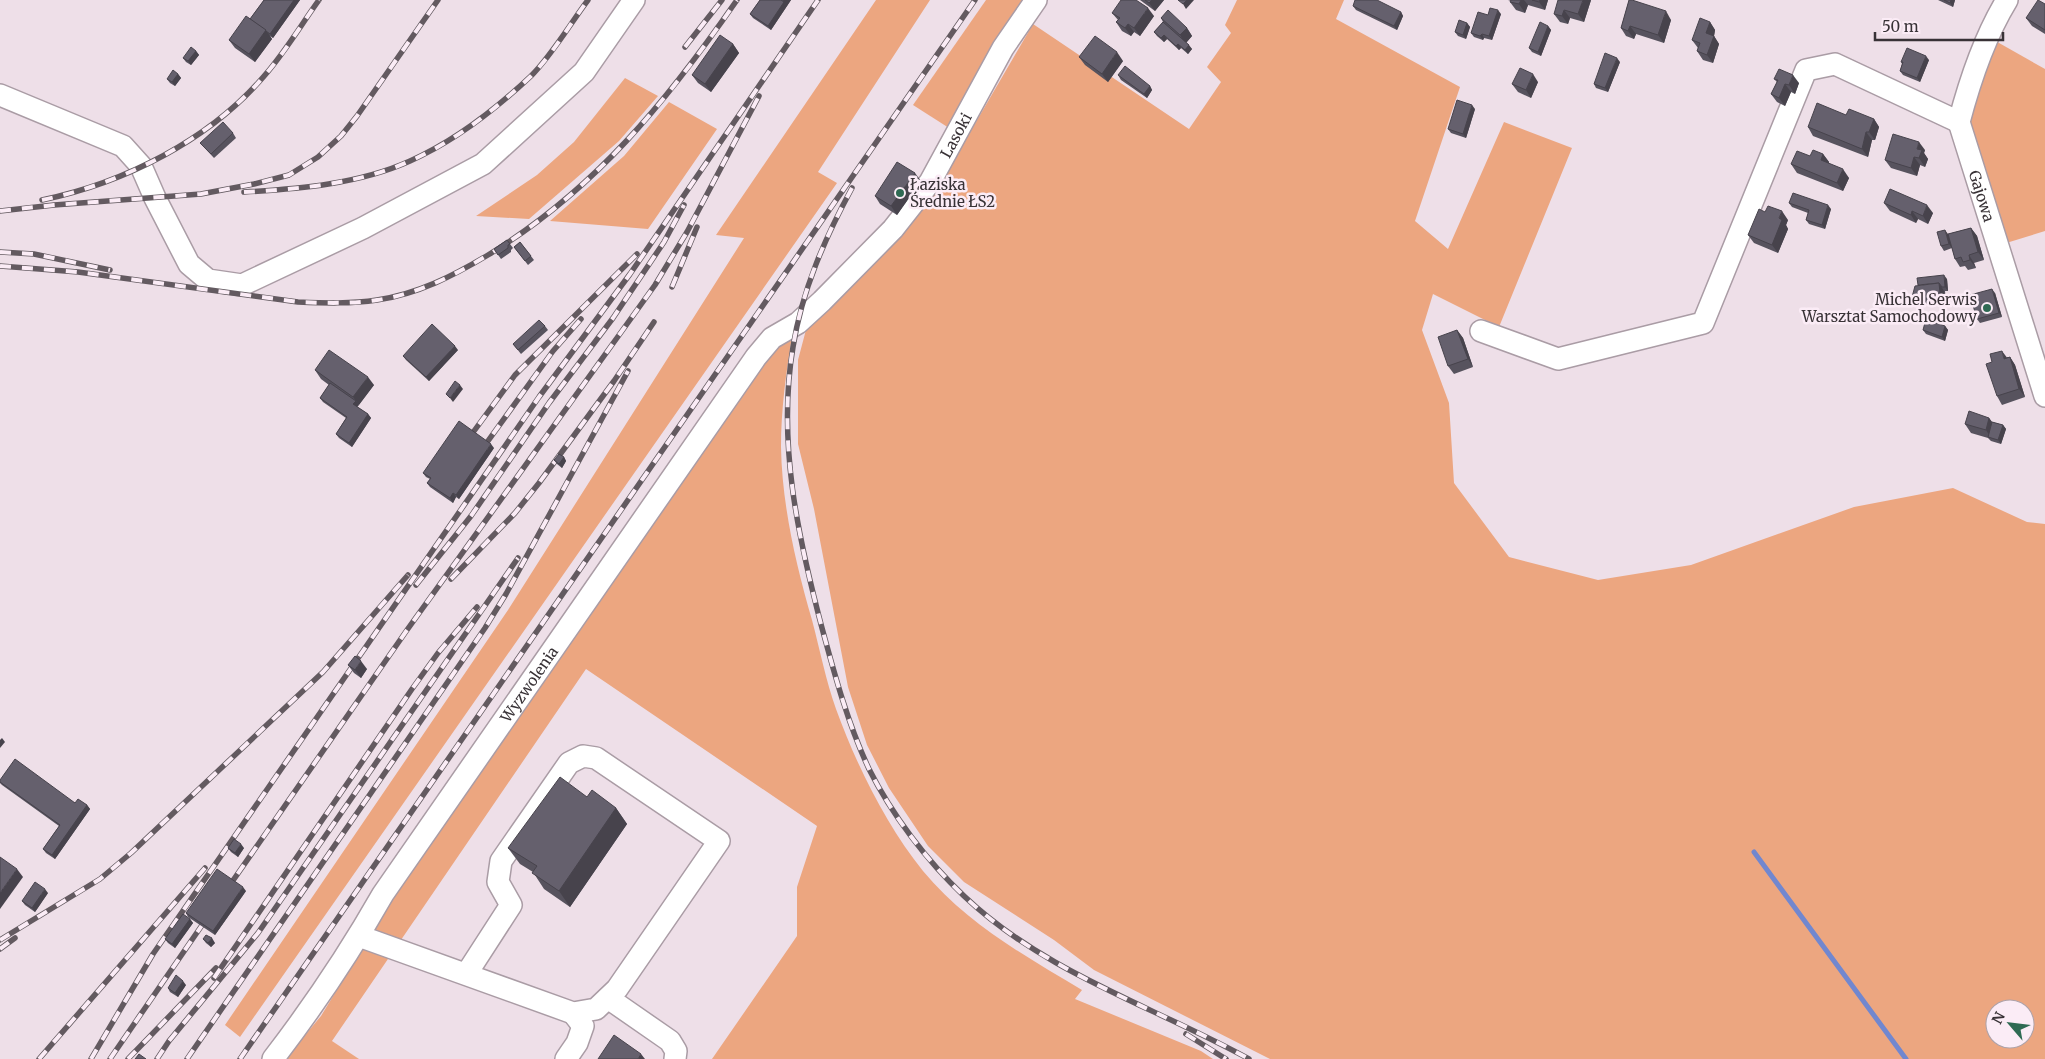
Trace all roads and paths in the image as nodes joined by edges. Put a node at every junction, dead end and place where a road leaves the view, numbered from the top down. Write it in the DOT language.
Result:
graph roads {
  1 [pos="634,0"];
  2 [pos="1036,0"];
  3 [pos="2007,0"];
  4 [pos="0,95"];
  5 [pos="1960,122"];
  6 [pos="798,323"];
  7 [pos="1481,331"];
  8 [pos="2045,396"];
  9 [pos="359,936"];
  10 [pos="467,973"];
  11 [pos="608,998"];
  12 [pos="573,1013"];
  13 [pos="273,1059"];
  14 [pos="566,1059"];
  15 [pos="675,1059"];
  1 -- 4 [label="street"];
  2 -- 6 [label="street, Lasoki"];
  3 -- 5 [label="street"];
  5 -- 7 [label="street"];
  5 -- 8 [label="street, Gajowa"];
  6 -- 9 [label="street, Wyzwolenia"];
  9 -- 10 [label="street"];
  9 -- 13 [label="street, Wyzwolenia"];
  10 -- 11 [label="street"];
  10 -- 12 [label="street"];
  11 -- 12 [label="street"];
  11 -- 15 [label="street"];
  12 -- 14 [label="street"];
}
